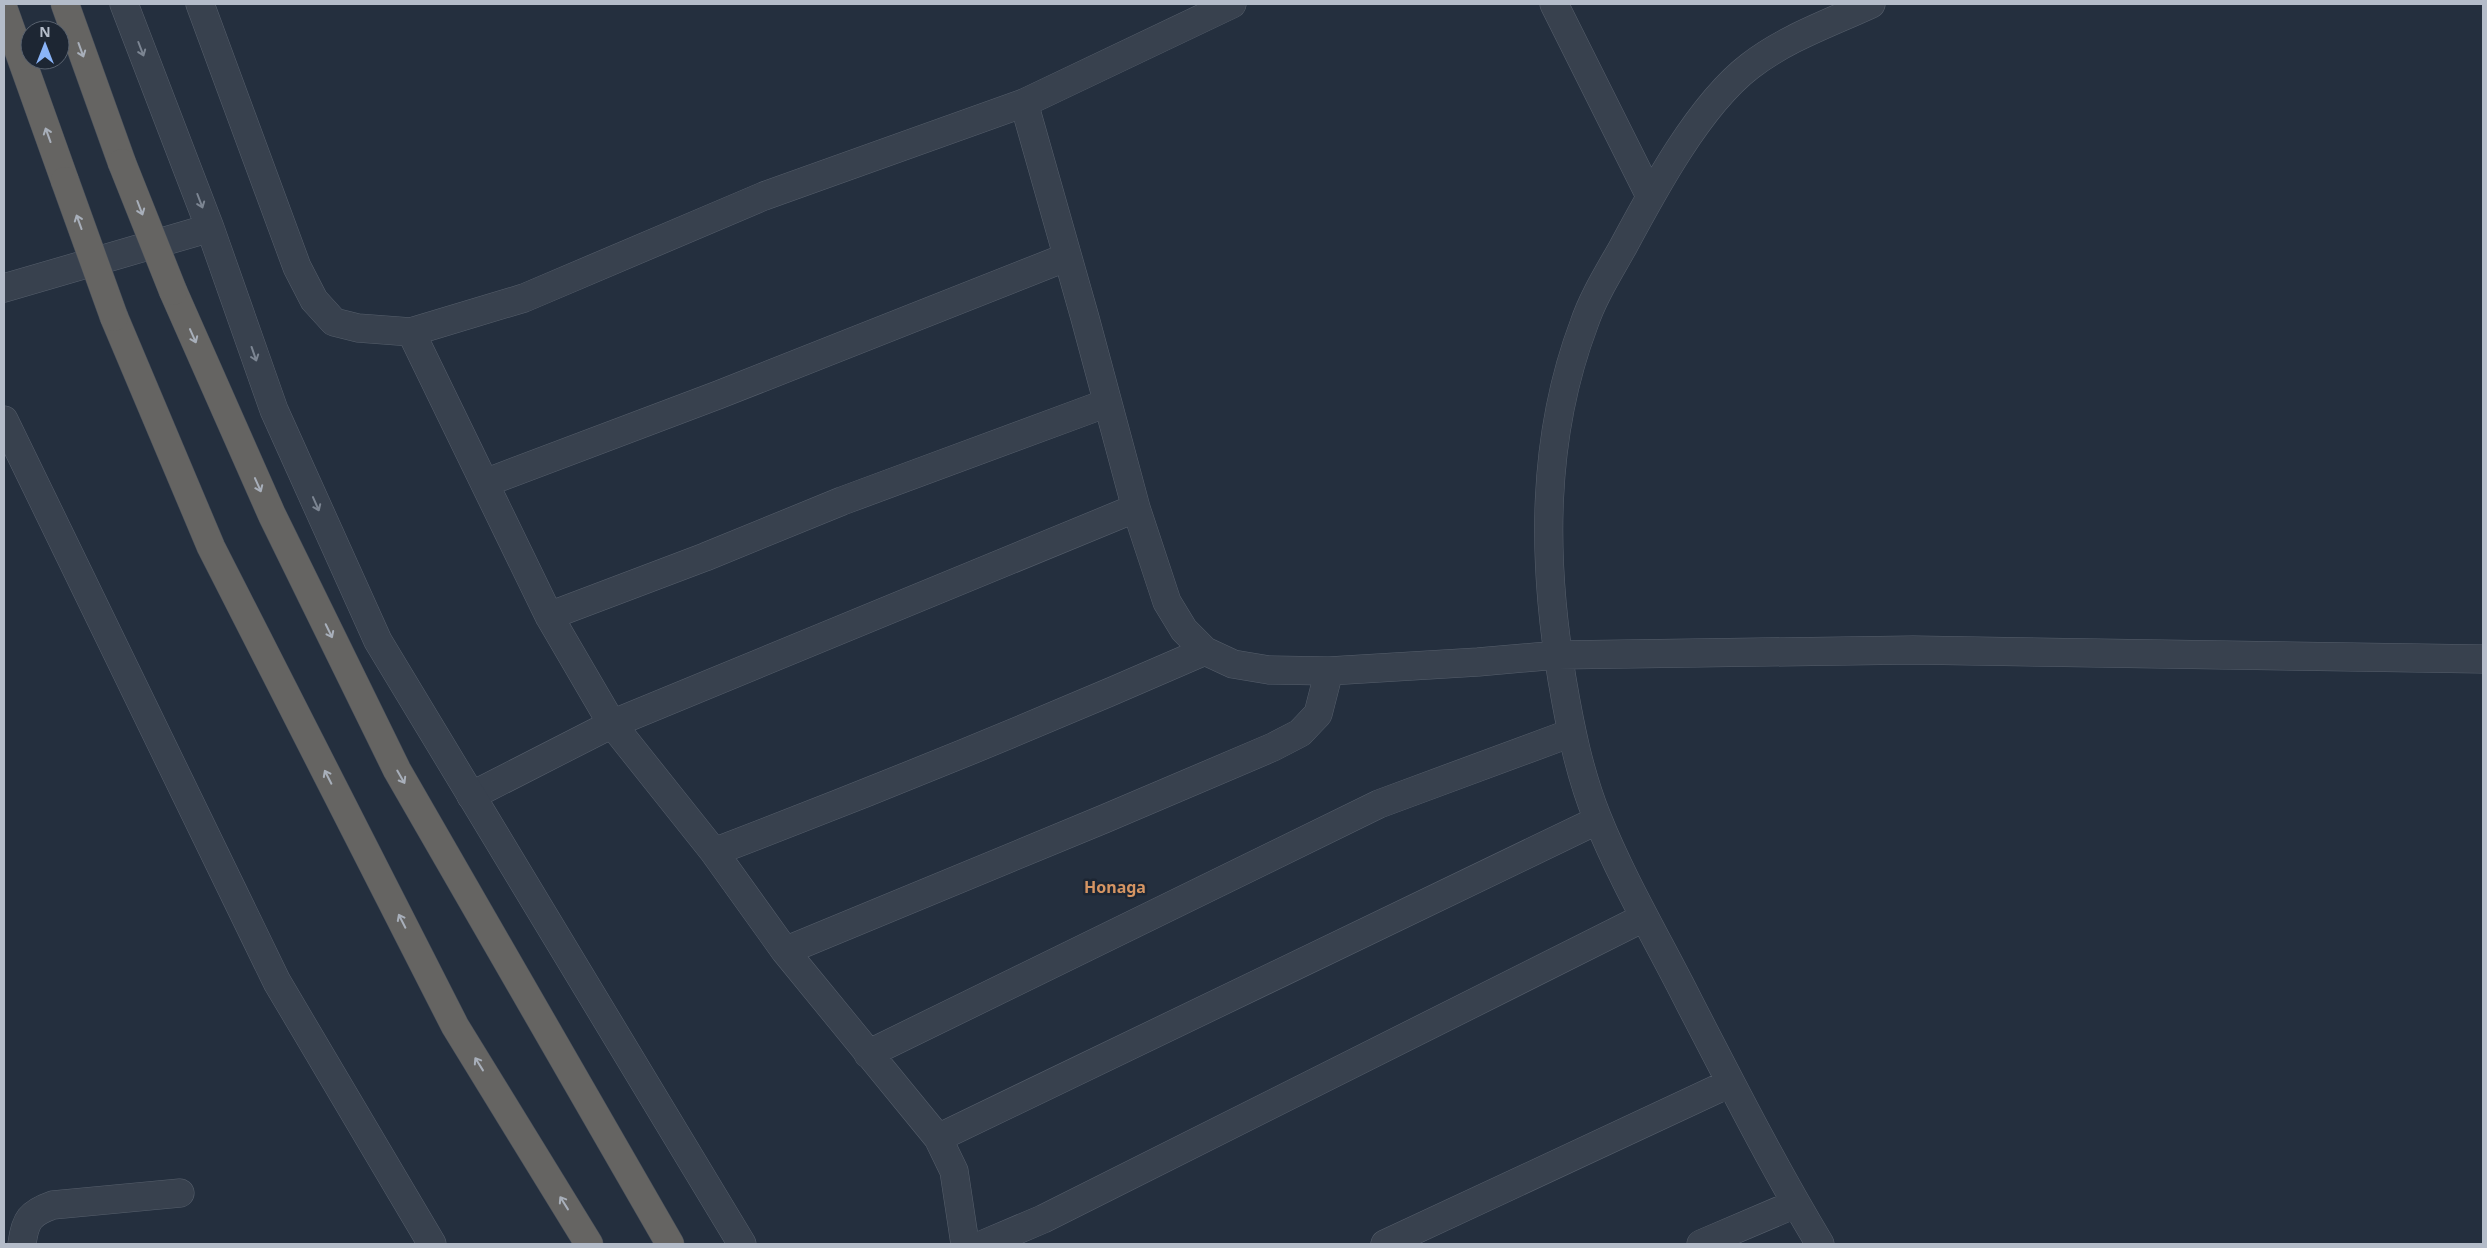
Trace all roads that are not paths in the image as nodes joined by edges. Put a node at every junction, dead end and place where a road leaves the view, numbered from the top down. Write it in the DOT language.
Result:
graph roads {
  1 [pos="65,4"];
  2 [pos="124,4"];
  3 [pos="200,4"];
  4 [pos="1232,4"];
  5 [pos="1554,4"];
  6 [pos="1871,4"];
  7 [pos="4,10"];
  8 [pos="1024,104"];
  9 [pos="1650,196"];
  10 [pos="210,228"];
  11 [pos="1067,257"];
  12 [pos="4,288"];
  13 [pos="411,332"];
  14 [pos="1107,403"];
  15 [pos="4,420"];
  16 [pos="485,483"];
  17 [pos="1136,508"];
  18 [pos="548,616"];
  19 [pos="1204,651"];
  20 [pos="1558,655"];
  21 [pos="2483,659"];
  22 [pos="1328,671"];
  23 [pos="612,724"];
  24 [pos="1570,732"];
  25 [pos="471,796"];
  26 [pos="1598,820"];
  27 [pos="714,852"];
  28 [pos="1644,918"];
  29 [pos="785,951"];
  30 [pos="868,1054"];
  31 [pos="1730,1083"];
  32 [pos="938,1138"];
  33 [pos="180,1193"];
  34 [pos="1796,1204"];
  35 [pos="22,1244"];
  36 [pos="432,1244"];
  37 [pos="589,1244"];
  38 [pos="670,1244"];
  39 [pos="742,1244"];
  40 [pos="966,1244"];
  41 [pos="984,1244"];
  42 [pos="1385,1244"];
  43 [pos="1701,1244"];
  44 [pos="1820,1244"];
  1 -- 38 [label="highway, one-way, bridge"];
  2 -- 10 [label="street, one-way"];
  3 -- 13 [label="street"];
  4 -- 8 [label="street"];
  5 -- 9 [label="street"];
  6 -- 9 [label="street"];
  37 -- 7 [label="highway, one-way, bridge"];
  8 -- 11 [label="street"];
  8 -- 13 [label="street"];
  9 -- 20 [label="street"];
  10 -- 12 [label="street"];
  10 -- 25 [label="street, one-way"];
  11 -- 14 [label="street"];
  11 -- 16 [label="street"];
  13 -- 16 [label="street"];
  14 -- 17 [label="street"];
  14 -- 18 [label="street"];
  15 -- 36 [label="street"];
  16 -- 18 [label="street"];
  17 -- 19 [label="street"];
  17 -- 23 [label="street"];
  18 -- 23 [label="street"];
  19 -- 22 [label="street"];
  19 -- 27 [label="street"];
  20 -- 21 [label="street"];
  20 -- 22 [label="street"];
  20 -- 24 [label="street"];
  22 -- 29 [label="street"];
  23 -- 25 [label="street"];
  23 -- 27 [label="street"];
  24 -- 26 [label="street"];
  24 -- 30 [label="street"];
  25 -- 39 [label="street"];
  26 -- 28 [label="street"];
  26 -- 32 [label="street"];
  27 -- 29 [label="street"];
  28 -- 31 [label="street"];
  28 -- 41 [label="street"];
  29 -- 30 [label="street"];
  30 -- 32 [label="street"];
  31 -- 34 [label="street"];
  31 -- 42 [label="street"];
  32 -- 40 [label="street"];
  33 -- 35 [label="street"];
  34 -- 43 [label="street"];
  34 -- 44 [label="street"];
}
